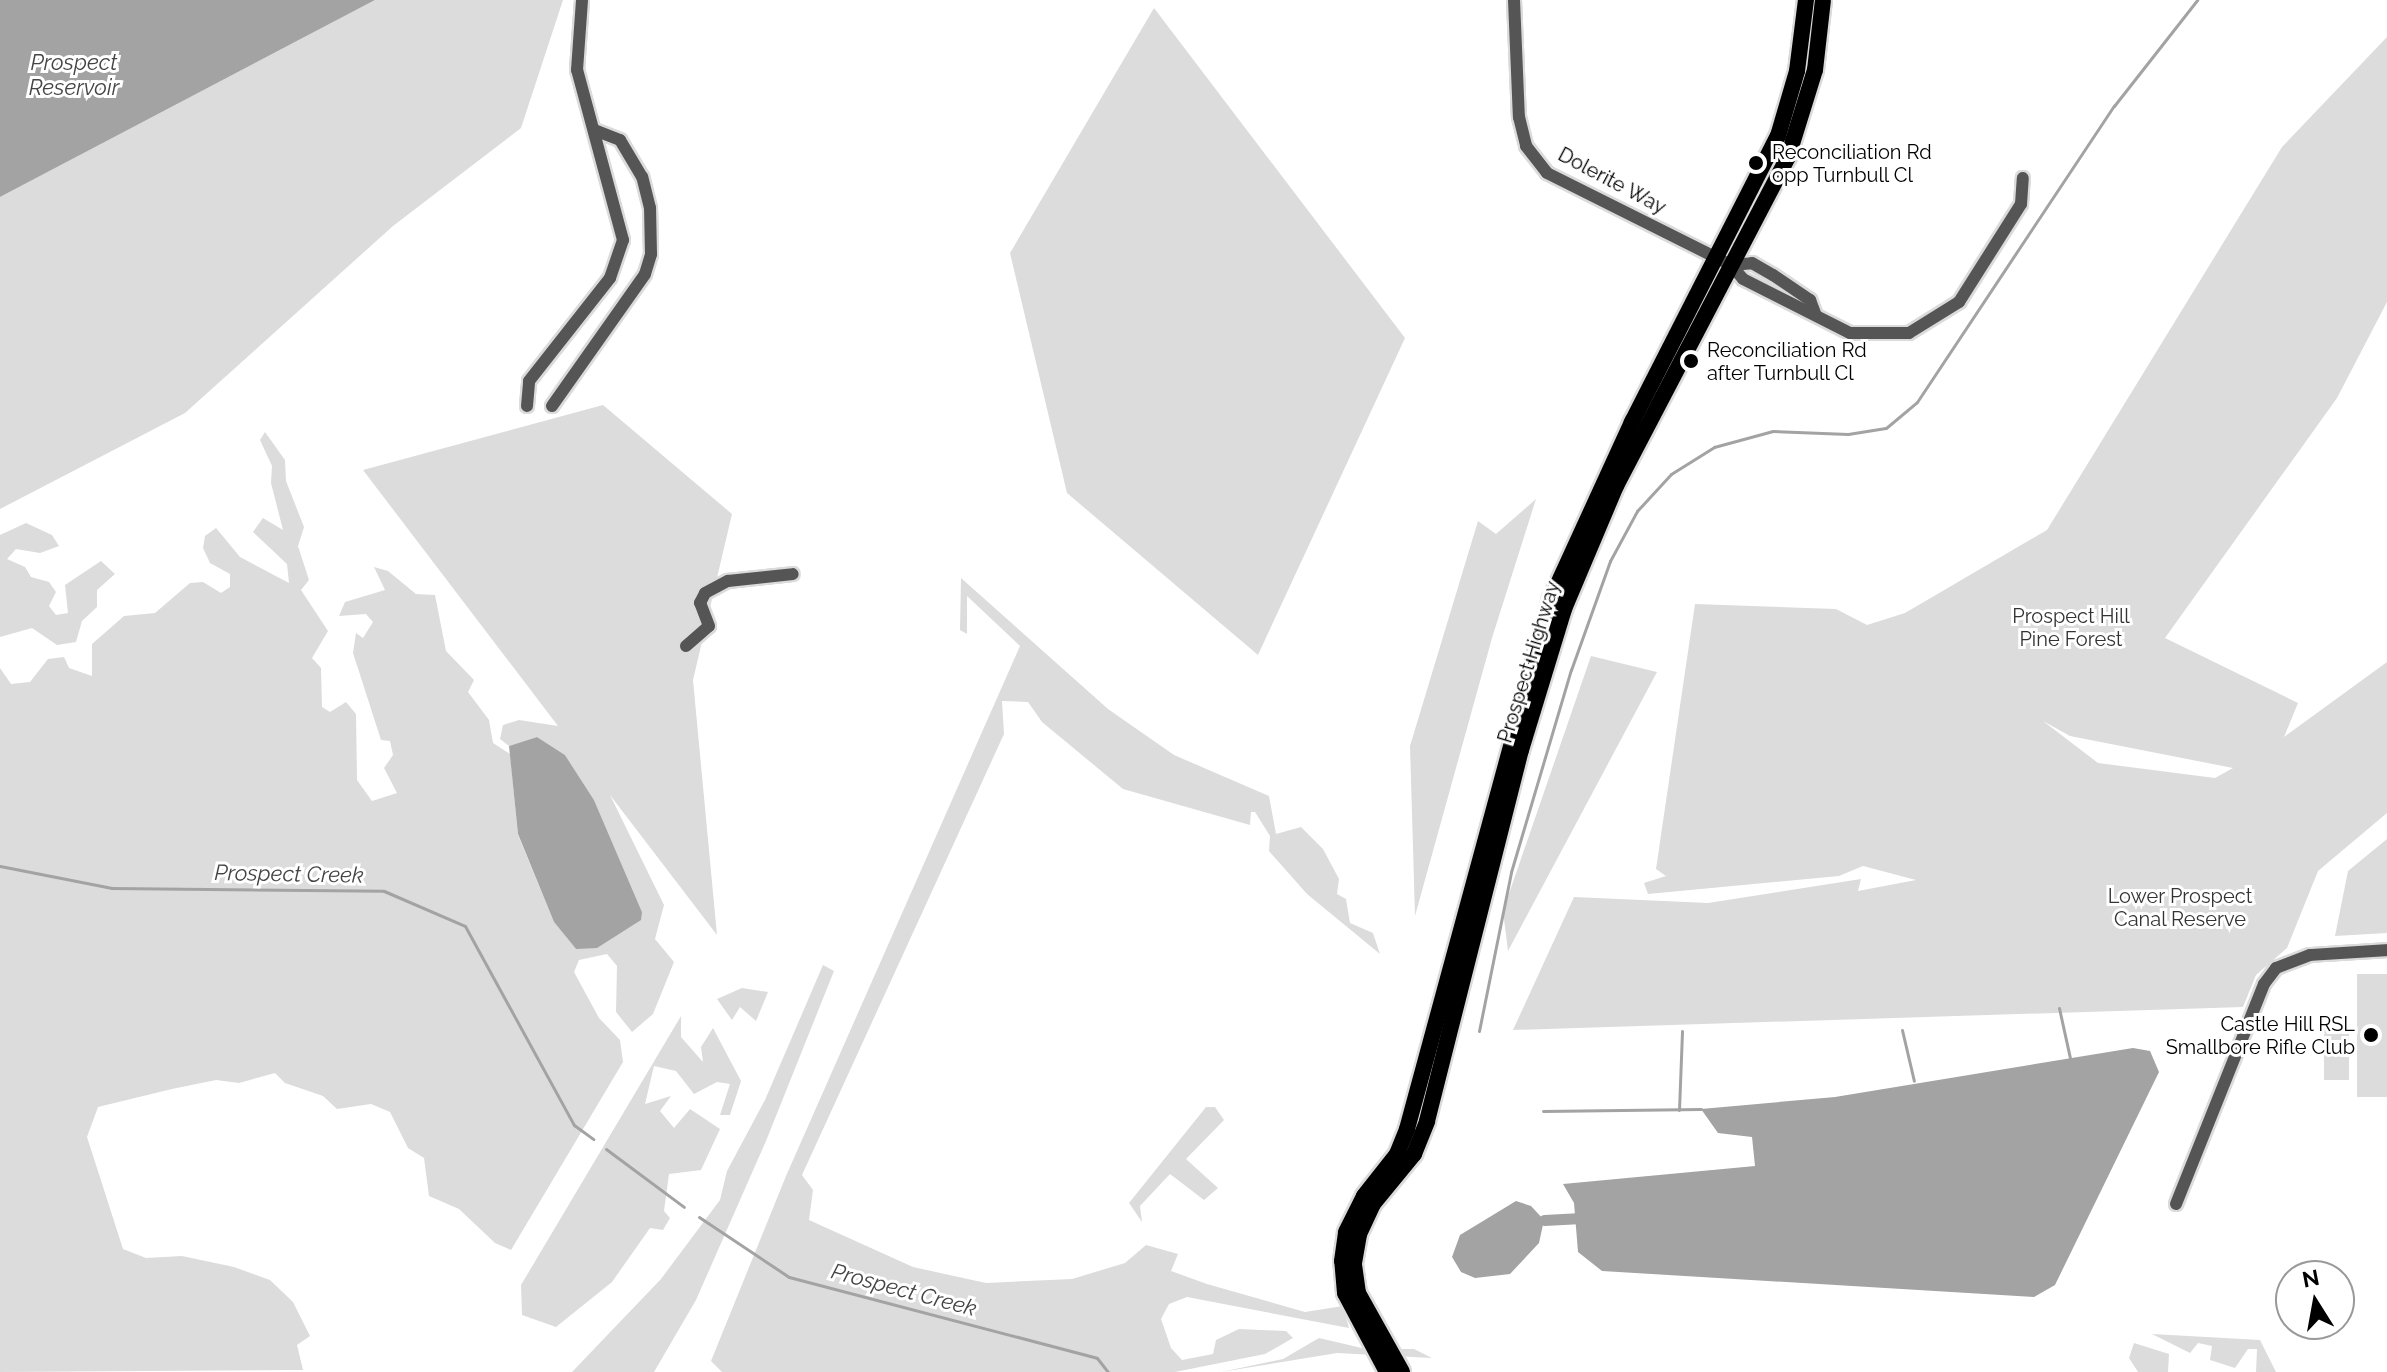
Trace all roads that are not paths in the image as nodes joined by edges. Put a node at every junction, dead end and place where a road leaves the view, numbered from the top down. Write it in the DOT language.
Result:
graph roads {
  1 [pos="582,0"];
  2 [pos="1514,0"];
  3 [pos="1806,0"];
  4 [pos="1823,0"];
  5 [pos="594,130"];
  6 [pos="2023,178"];
  7 [pos="1724,261"];
  8 [pos="527,406"];
  9 [pos="552,406"];
  10 [pos="793,574"];
  11 [pos="686,646"];
  12 [pos="2387,950"];
  13 [pos="2176,1204"];
  14 [pos="1381,1350"];
  15 [pos="1387,1372"];
  16 [pos="1402,1372"];
  1 -- 5 [label="street"];
  2 -- 7 [label="street, Dolerite Way"];
  3 -- 7 [label="main road, Prospect Highway"];
  4 -- 7 [label="main road, Prospect Highway"];
  5 -- 8 [label="street"];
  5 -- 9 [label="street"];
  6 -- 7 [label="street, Dolerite Way"];
  7 -- 14 [label="main road, Prospect Highway"];
  10 -- 11 [label="street"];
  12 -- 13 [label="street"];
  14 -- 15 [label="main road"];
  14 -- 16 [label="main road"];
}
